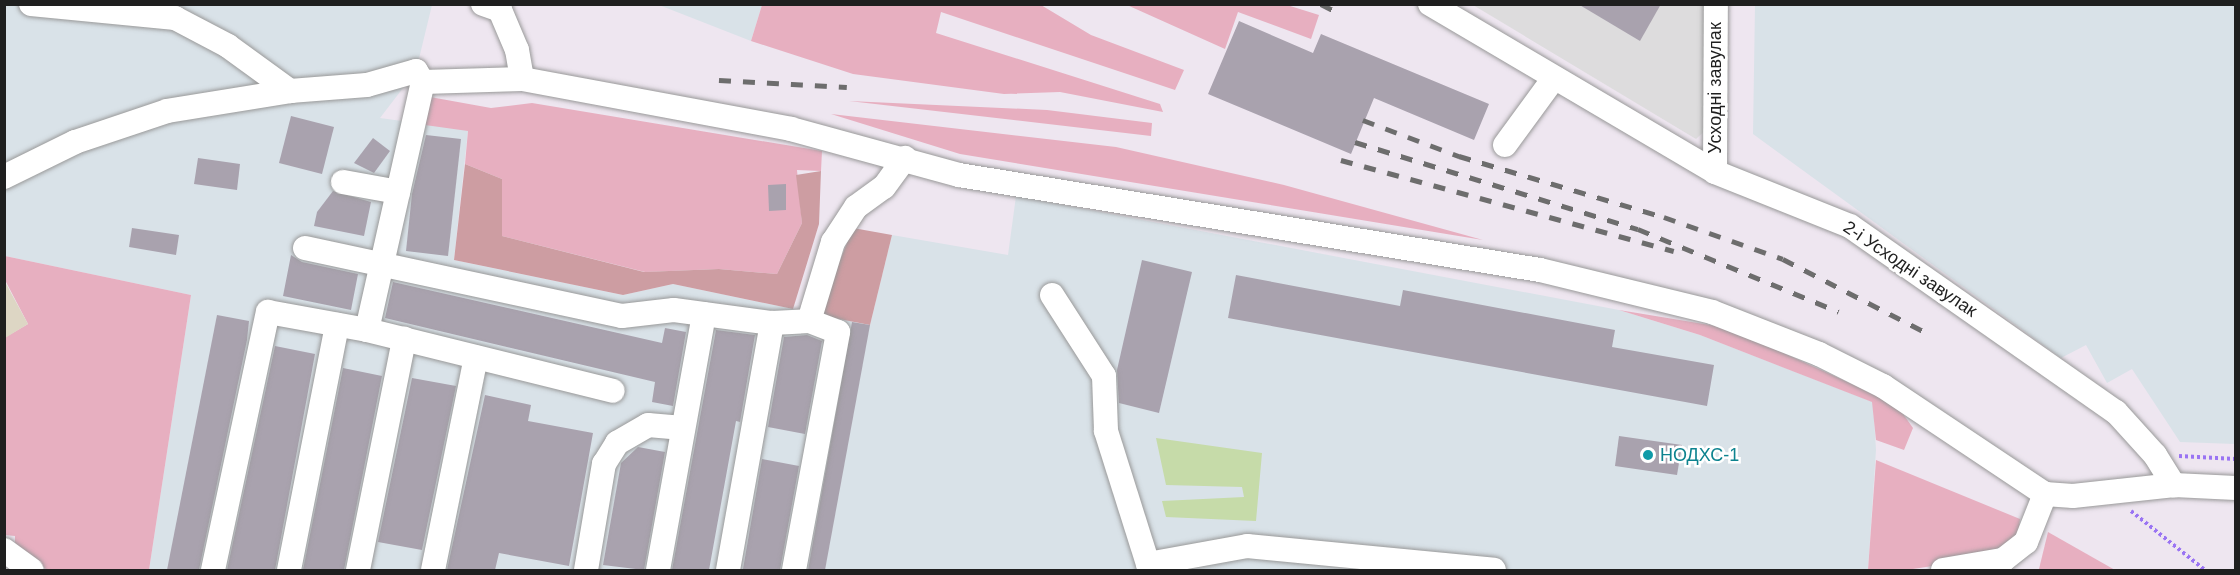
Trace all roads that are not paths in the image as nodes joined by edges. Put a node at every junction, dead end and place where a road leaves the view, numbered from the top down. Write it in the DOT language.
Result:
graph roads {
  1 [pos="31,4"];
  2 [pos="483,4"];
  3 [pos="1430,4"];
  4 [pos="1716,4"];
  5 [pos="1554,78"];
  6 [pos="522,79"];
  7 [pos="423,82"];
  8 [pos="290,91"];
  9 [pos="1505,145"];
  10 [pos="905,158"];
  11 [pos="1715,172"];
  12 [pos="4,177"];
  13 [pos="343,182"];
  14 [pos="398,192"];
  15 [pos="304,248"];
  16 [pos="382,267"];
  17 [pos="1052,295"];
  18 [pos="704,314"];
  19 [pos="808,321"];
  20 [pos="772,323"];
  21 [pos="337,325"];
  22 [pos="367,330"];
  23 [pos="404,339"];
  24 [pos="476,357"];
  25 [pos="613,391"];
  26 [pos="683,428"];
  27 [pos="2174,485"];
  28 [pos="2235,488"];
  29 [pos="2045,494"];
  30 [pos="4,550"];
  31 [pos="2013,565"];
  32 [pos="32,570"];
  33 [pos="213,570"];
  34 [pos="289,570"];
  35 [pos="358,570"];
  36 [pos="433,570"];
  37 [pos="586,570"];
  38 [pos="658,570"];
  39 [pos="728,570"];
  40 [pos="794,570"];
  41 [pos="1494,570"];
  42 [pos="1950,570"];
  1 -- 8 [label="street"];
  2 -- 6 [label="street"];
  3 -- 5 [label="street, 2-і Усходні завулак"];
  4 -- 11 [label="street, Усходні завулак"];
  5 -- 9 [label="street"];
  5 -- 11 [label="street, 2-і Усходні завулак"];
  6 -- 7 [label="street"];
  6 -- 10 [label="street"];
  7 -- 8 [label="street"];
  7 -- 14 [label="street"];
  8 -- 12 [label="street"];
  10 -- 19 [label="street"];
  10 -- 29 [label="street"];
  11 -- 27 [label="street, 2-і Усходні завулак"];
  13 -- 14 [label="street"];
  14 -- 16 [label="street"];
  15 -- 16 [label="street"];
  16 -- 18 [label="street"];
  16 -- 22 [label="street"];
  17 -- 41 [label="street"];
  18 -- 20 [label="street"];
  18 -- 26 [label="street"];
  19 -- 20 [label="street"];
  19 -- 40 [label="street"];
  20 -- 39 [label="street"];
  21 -- 22 [label="street"];
  21 -- 33 [label="street"];
  21 -- 34 [label="street"];
  22 -- 23 [label="street"];
  23 -- 24 [label="street"];
  23 -- 35 [label="street"];
  24 -- 25 [label="street"];
  24 -- 36 [label="street"];
  26 -- 37 [label="street"];
  26 -- 38 [label="street"];
  27 -- 28 [label="street"];
  27 -- 29 [label="street"];
  29 -- 31 [label="street"];
  30 -- 32 [label="street"];
  31 -- 42 [label="street"];
}
